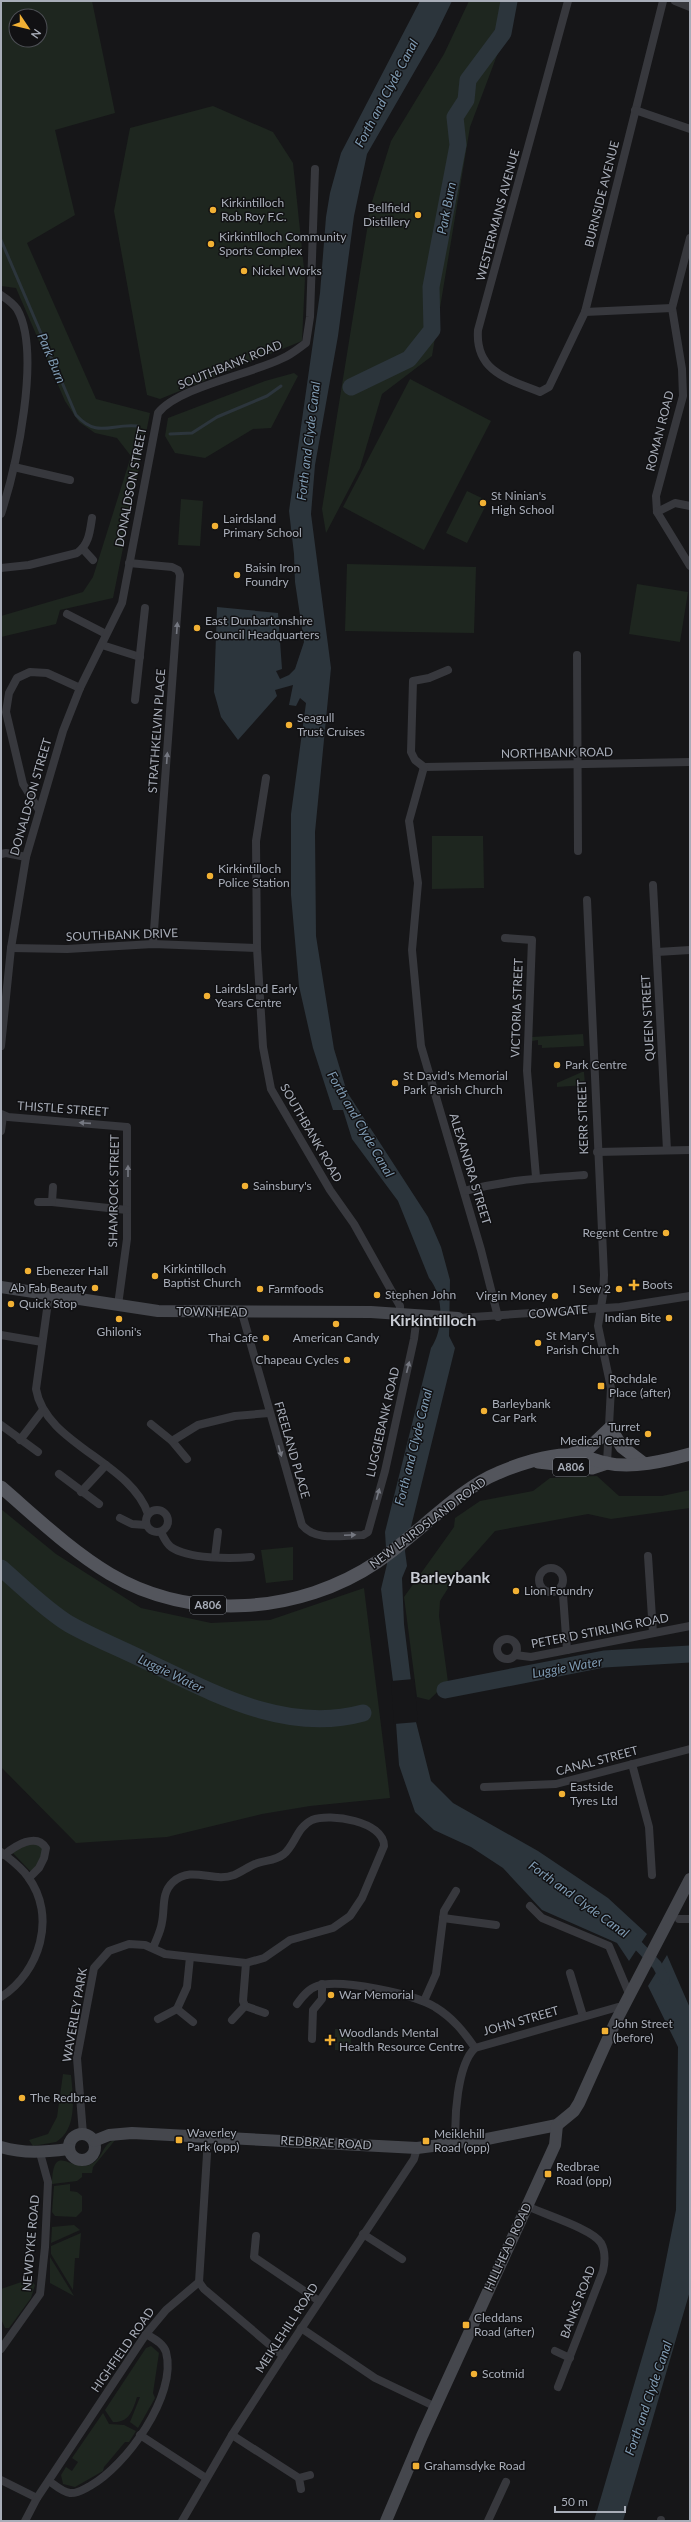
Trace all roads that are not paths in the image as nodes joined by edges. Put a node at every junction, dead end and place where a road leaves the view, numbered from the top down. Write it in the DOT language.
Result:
graph roads {
  1 [pos="568,1"];
  2 [pos="663,1"];
  3 [pos="676,1"];
  4 [pos="690,7"];
  5 [pos="635,110"];
  6 [pos="690,129"];
  7 [pos="315,169"];
  8 [pos="690,238"];
  9 [pos="686,269"];
  10 [pos="1,295"];
  11 [pos="672,308"];
  12 [pos="585,312"];
  13 [pos="686,370"];
  14 [pos="549,387"];
  15 [pos="158,413"];
  16 [pos="14,467"];
  17 [pos="70,480"];
  18 [pos="690,506"];
  19 [pos="657,512"];
  20 [pos="1,514"];
  21 [pos="92,518"];
  22 [pos="83,549"];
  23 [pos="93,560"];
  24 [pos="129,563"];
  25 [pos="690,566"];
  26 [pos="1,568"];
  27 [pos="145,608"];
  28 [pos="67,614"];
  29 [pos="106,634"];
  30 [pos="102,645"];
  31 [pos="577,655"];
  32 [pos="140,657"];
  33 [pos="448,670"];
  34 [pos="80,688"];
  35 [pos="135,700"];
  36 [pos="690,762"];
  37 [pos="578,765"];
  38 [pos="424,767"];
  39 [pos="266,778"];
  40 [pos="39,810"];
  41 [pos="578,851"];
  42 [pos="1,854"];
  43 [pos="26,857"];
  44 [pos="653,885"];
  45 [pos="587,900"];
  46 [pos="505,938"];
  47 [pos="153,944"];
  48 [pos="11,948"];
  49 [pos="257,948"];
  50 [pos="690,950"];
  51 [pos="656,952"];
  52 [pos="2,1037"];
  53 [pos="1,1046"];
  54 [pos="2,1115"];
  55 [pos="124,1126"];
  56 [pos="1,1131"];
  57 [pos="667,1150"];
  58 [pos="690,1150"];
  59 [pos="597,1152"];
  60 [pos="584,1174"];
  61 [pos="536,1177"];
  62 [pos="53,1188"];
  63 [pos="464,1191"];
  64 [pos="38,1202"];
  65 [pos="52,1202"];
  66 [pos="128,1210"];
  67 [pos="1,1287"];
  68 [pos="49,1295"];
  69 [pos="690,1296"];
  70 [pos="118,1305"];
  71 [pos="601,1308"];
  72 [pos="242,1313"];
  73 [pos="400,1314"];
  74 [pos="421,1316"];
  75 [pos="498,1317"];
  76 [pos="458,1318"];
  77 [pos="1,1335"];
  78 [pos="42,1342"];
  79 [pos="43,1410"];
  80 [pos="269,1413"];
  81 [pos="151,1424"];
  82 [pos="1,1425"];
  83 [pos="610,1428"];
  84 [pos="20,1440"];
  85 [pos="172,1441"];
  86 [pos="38,1452"];
  87 [pos="690,1454"];
  88 [pos="568,1455"];
  89 [pos="187,1459"];
  90 [pos="534,1462"];
  91 [pos="607,1463"];
  92 [pos="643,1463"];
  93 [pos="106,1465"];
  94 [pos="59,1474"];
  95 [pos="1,1487"];
  96 [pos="81,1492"];
  97 [pos="99,1504"];
  98 [pos="148,1514"];
  99 [pos="120,1518"];
  100 [pos="146,1525"];
  101 [pos="161,1532"];
  102 [pos="218,1532"];
  103 [pos="368,1532"];
  104 [pos="648,1556"];
  105 [pos="216,1557"];
  106 [pos="251,1557"];
  107 [pos="558,1590"];
  108 [pos="690,1626"];
  109 [pos="653,1633"];
  110 [pos="567,1650"];
  111 [pos="515,1655"];
  112 [pos="690,1749"];
  113 [pos="632,1764"];
  114 [pos="484,1787"];
  115 [pos="3,1854"];
  116 [pos="652,1875"];
  117 [pos="29,1878"];
  118 [pos="690,1879"];
  119 [pos="456,1891"];
  120 [pos="530,1906"];
  121 [pos="443,1918"];
  122 [pos="679,1919"];
  123 [pos="690,1919"];
  124 [pos="496,1925"];
  125 [pos="153,1948"];
  126 [pos="190,1957"];
  127 [pos="246,1963"];
  128 [pos="570,1973"];
  129 [pos="322,1984"];
  130 [pos="630,1996"];
  131 [pos="1,1997"];
  132 [pos="424,2001"];
  133 [pos="297,2004"];
  134 [pos="245,2006"];
  135 [pos="622,2009"];
  136 [pos="177,2010"];
  137 [pos="265,2013"];
  138 [pos="583,2016"];
  139 [pos="158,2018"];
  140 [pos="232,2020"];
  141 [pos="193,2022"];
  142 [pos="312,2039"];
  143 [pos="476,2048"];
  144 [pos="557,2125"];
  145 [pos="83,2134"];
  146 [pos="208,2138"];
  147 [pos="94,2141"];
  148 [pos="456,2143"];
  149 [pos="1,2147"];
  150 [pos="417,2148"];
  151 [pos="69,2149"];
  152 [pos="40,2153"];
  153 [pos="526,2206"];
  154 [pos="363,2234"];
  155 [pos="256,2236"];
  156 [pos="402,2259"];
  157 [pos="199,2282"];
  158 [pos="319,2301"];
  159 [pos="301,2328"];
  160 [pos="146,2334"];
  161 [pos="1,2349"];
  162 [pos="555,2351"];
  163 [pos="283,2356"];
  164 [pos="570,2358"];
  165 [pos="558,2387"];
  166 [pos="436,2407"];
  167 [pos="140,2435"];
  168 [pos="232,2435"];
  169 [pos="310,2475"];
  170 [pos="206,2478"];
  171 [pos="299,2478"];
  172 [pos="1,2480"];
  173 [pos="49,2481"];
  174 [pos="506,2482"];
  175 [pos="302,2489"];
  176 [pos="37,2498"];
  177 [pos="25,2521"];
  178 [pos="184,2521"];
  179 [pos="386,2521"];
  180 [pos="488,2521"];
  1 -- 14 [label="street, WESTERMAINS AVENUE"];
  2 -- 5 [label="street, BURNSIDE AVENUE"];
  3 -- 4 [label="street"];
  5 -- 6 [label="street"];
  5 -- 12 [label="street, BURNSIDE AVENUE"];
  7 -- 15 [label="street, SOUTHBANK ROAD"];
  8 -- 9 [label="street, ROMAN ROAD"];
  9 -- 11 [label="street, ROMAN ROAD"];
  10 -- 16 [label="street"];
  11 -- 12 [label="street"];
  11 -- 13 [label="street, ROMAN ROAD"];
  12 -- 14 [label="street, BURNSIDE AVENUE"];
  13 -- 19 [label="street, ROMAN ROAD"];
  15 -- 24 [label="street, DONALDSON STREET"];
  16 -- 17 [label="street"];
  16 -- 20 [label="street"];
  18 -- 19 [label="street"];
  19 -- 25 [label="street"];
  21 -- 22 [label="street"];
  22 -- 23 [label="street"];
  22 -- 26 [label="street"];
  24 -- 29 [label="street, DONALDSON STREET"];
  47 -- 24 [label="street, STRATHKELVIN PLACE, one-way"];
  27 -- 32 [label="street"];
  28 -- 29 [label="street"];
  29 -- 30 [label="street, DONALDSON STREET"];
  30 -- 32 [label="street"];
  30 -- 34 [label="street, DONALDSON STREET"];
  31 -- 37 [label="street"];
  32 -- 35 [label="street"];
  33 -- 38 [label="street"];
  34 -- 40 [label="street, DONALDSON STREET"];
  34 -- 40 [label="street"];
  36 -- 37 [label="street, NORTHBANK ROAD"];
  37 -- 38 [label="street, NORTHBANK ROAD"];
  37 -- 41 [label="street"];
  38 -- 63 [label="street, ALEXANDRA STREET"];
  39 -- 49 [label="street, SOUTHBANK ROAD"];
  40 -- 43 [label="street, DONALDSON STREET"];
  42 -- 43 [label="street"];
  43 -- 48 [label="street, DONALDSON STREET"];
  44 -- 51 [label="street, QUEEN STREET"];
  45 -- 59 [label="street, KERR STREET"];
  46 -- 61 [label="street, VICTORIA STREET"];
  47 -- 48 [label="street, SOUTHBANK DRIVE"];
  47 -- 49 [label="street, SOUTHBANK DRIVE"];
  48 -- 52 [label="street, DONALDSON STREET"];
  49 -- 73 [label="street, SOUTHBANK ROAD"];
  50 -- 51 [label="street"];
  51 -- 57 [label="street, QUEEN STREET"];
  52 -- 53 [label="street, DONALDSON STREET"];
  55 -- 54 [label="street, THISTLE STREET, one-way"];
  54 -- 56 [label="street"];
  66 -- 55 [label="street, SHAMROCK STREET, one-way"];
  57 -- 58 [label="street"];
  57 -- 59 [label="street"];
  59 -- 71 [label="street, KERR STREET"];
  60 -- 61 [label="street"];
  61 -- 63 [label="street"];
  62 -- 65 [label="street"];
  63 -- 75 [label="street, ALEXANDRA STREET"];
  64 -- 65 [label="street"];
  65 -- 66 [label="street"];
  66 -- 70 [label="street, SHAMROCK STREET"];
  67 -- 68 [label="street, TOWNHEAD"];
  68 -- 70 [label="street, TOWNHEAD"];
  68 -- 78 [label="street"];
  69 -- 71 [label="street, COWGATE"];
  70 -- 72 [label="street, TOWNHEAD"];
  71 -- 75 [label="street, COWGATE"];
  71 -- 83 [label="street, KERR STREET"];
  72 -- 73 [label="street, TOWNHEAD"];
  72 -- 80 [label="street, FREELAND PLACE"];
  73 -- 74 [label="street, TOWNHEAD"];
  74 -- 76 [label="street, COWGATE"];
  103 -- 74 [label="street, LUGGIEBANK ROAD, one-way"];
  75 -- 76 [label="street, COWGATE"];
  77 -- 78 [label="street"];
  78 -- 79 [label="street"];
  79 -- 84 [label="street"];
  79 -- 93 [label="street"];
  80 -- 85 [label="street"];
  80 -- 103 [label="street, FREELAND PLACE, one-way"];
  81 -- 85 [label="street"];
  82 -- 84 [label="street"];
  83 -- 88 [label="main road"];
  83 -- 91 [label="street, KERR STREET"];
  83 -- 92 [label="main road"];
  84 -- 86 [label="street"];
  85 -- 89 [label="street"];
  87 -- 92 [label="main road, A806"];
  88 -- 90 [label="main road, NEW LAIRDSLAND ROAD / A806"];
  88 -- 91 [label="main road, NEW LAIRDSLAND ROAD / A806"];
  90 -- 91 [label="main road, NEW LAIRDSLAND ROAD / A806"];
  90 -- 95 [label="main road, NEW LAIRDSLAND ROAD / A806"];
  91 -- 92 [label="main road, A806"];
  93 -- 96 [label="street"];
  93 -- 98 [label="street"];
  94 -- 96 [label="street"];
  96 -- 97 [label="street"];
  98 -- 100 [label="street"];
  98 -- 101 [label="street"];
  99 -- 100 [label="street"];
  100 -- 101 [label="street"];
  101 -- 105 [label="street"];
  102 -- 105 [label="street"];
  104 -- 109 [label="street"];
  105 -- 106 [label="street"];
  107 -- 110 [label="street"];
  108 -- 109 [label="street, PETER D STIRLING ROAD"];
  109 -- 110 [label="street, PETER D STIRLING ROAD"];
  110 -- 111 [label="street, PETER D STIRLING ROAD"];
  112 -- 113 [label="street, CANAL STREET"];
  113 -- 114 [label="street, CANAL STREET"];
  113 -- 116 [label="street"];
  115 -- 117 [label="street"];
  115 -- 117 [label="street"];
  117 -- 131 [label="street"];
  118 -- 130 [label="street"];
  119 -- 121 [label="street"];
  120 -- 130 [label="street"];
  121 -- 124 [label="street"];
  121 -- 132 [label="street"];
  122 -- 123 [label="street"];
  125 -- 126 [label="street, WAVERLEY PARK"];
  125 -- 127 [label="street, WAVERLEY PARK"];
  125 -- 145 [label="street, WAVERLEY PARK"];
  126 -- 127 [label="street, WAVERLEY PARK"];
  126 -- 136 [label="street"];
  127 -- 134 [label="street"];
  128 -- 138 [label="street"];
  129 -- 132 [label="street"];
  129 -- 133 [label="street"];
  129 -- 142 [label="street"];
  130 -- 135 [label="street"];
  132 -- 143 [label="street"];
  134 -- 137 [label="street"];
  134 -- 140 [label="street"];
  135 -- 138 [label="street, JOHN STREET"];
  135 -- 144 [label="street"];
  136 -- 139 [label="street"];
  136 -- 141 [label="street"];
  138 -- 143 [label="street, JOHN STREET"];
  143 -- 148 [label="street, JOHN STREET"];
  144 -- 148 [label="street, REDBRAE ROAD"];
  144 -- 153 [label="street, HILLHEAD ROAD"];
  145 -- 147 [label="street"];
  145 -- 151 [label="street"];
  146 -- 147 [label="street, REDBRAE ROAD"];
  146 -- 150 [label="street, REDBRAE ROAD"];
  146 -- 157 [label="street"];
  147 -- 151 [label="street"];
  148 -- 150 [label="street, REDBRAE ROAD"];
  149 -- 152 [label="street"];
  150 -- 154 [label="street, MEIKLEHILL ROAD"];
  151 -- 152 [label="street"];
  152 -- 161 [label="street, NEWDYKE ROAD"];
  153 -- 164 [label="street, BANKS ROAD"];
  153 -- 166 [label="street, HILLHEAD ROAD"];
  154 -- 156 [label="street"];
  154 -- 158 [label="street, MEIKLEHILL ROAD"];
  155 -- 158 [label="street"];
  157 -- 160 [label="street, HIGHFIELD ROAD"];
  157 -- 163 [label="street"];
  158 -- 159 [label="street, MEIKLEHILL ROAD"];
  159 -- 163 [label="street, MEIKLEHILL ROAD"];
  159 -- 166 [label="street"];
  160 -- 167 [label="street"];
  160 -- 173 [label="street, HIGHFIELD ROAD"];
  162 -- 164 [label="street, BANKS ROAD"];
  163 -- 168 [label="street, MEIKLEHILL ROAD"];
  164 -- 165 [label="street, BANKS ROAD"];
  166 -- 179 [label="street, HILLHEAD ROAD"];
  167 -- 170 [label="street"];
  167 -- 173 [label="street"];
  168 -- 170 [label="street, MEIKLEHILL ROAD"];
  168 -- 171 [label="street"];
  169 -- 171 [label="street"];
  170 -- 178 [label="street, MEIKLEHILL ROAD"];
  171 -- 175 [label="street"];
  172 -- 176 [label="street"];
  173 -- 176 [label="street, HIGHFIELD ROAD"];
  174 -- 180 [label="street"];
  176 -- 177 [label="street, HIGHFIELD ROAD"];
}
